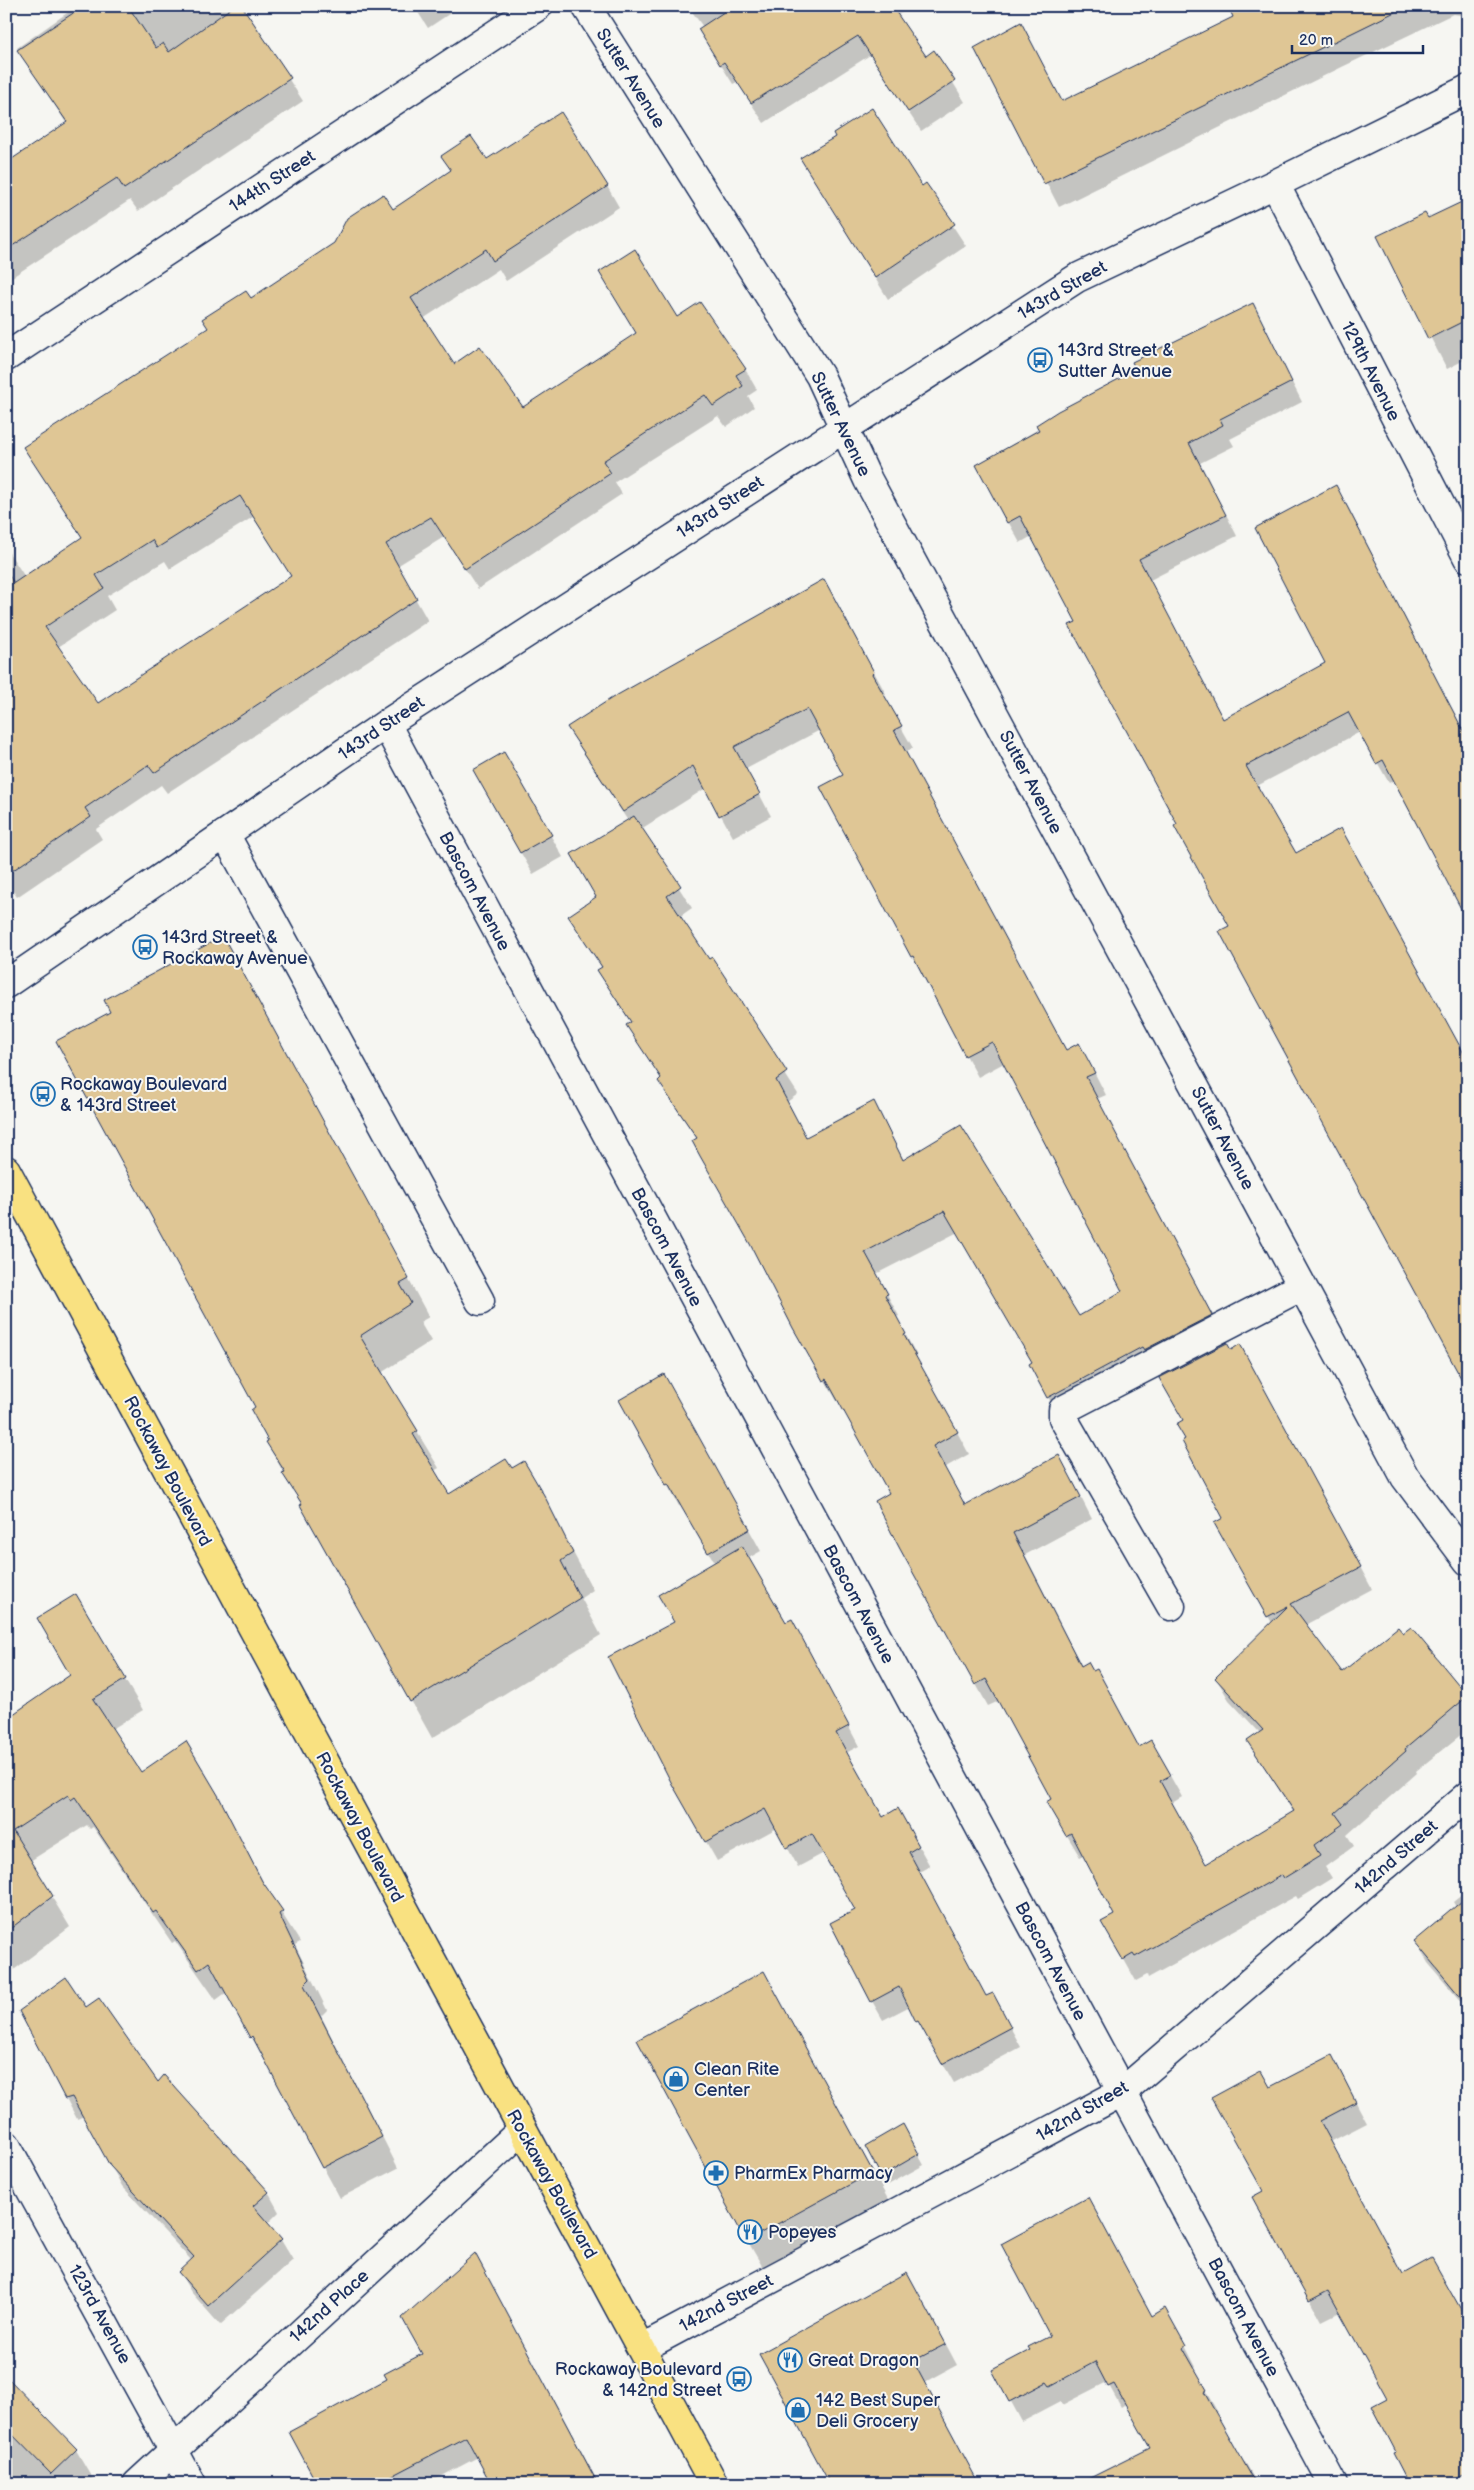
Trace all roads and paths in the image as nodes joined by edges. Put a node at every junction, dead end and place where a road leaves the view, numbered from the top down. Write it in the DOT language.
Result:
graph roads {
  1 [pos="538,6"];
  2 [pos="586,6"];
  3 [pos="1468,89"];
  4 [pos="1275,184"];
  5 [pos="6,357"];
  6 [pos="843,427"];
  7 [pos="1468,558"];
  8 [pos="386,724"];
  9 [pos="225,834"];
  10 [pos="6,984"];
  11 [pos="6,1170"];
  12 [pos="1302,1286"];
  13 [pos="480,1301"];
  14 [pos="1468,1561"];
  15 [pos="1171,1606"];
  16 [pos="1468,1795"];
  17 [pos="1122,2092"];
  18 [pos="522,2130"];
  19 [pos="6,2145"];
  20 [pos="642,2348"];
  21 [pos="174,2449"];
  22 [pos="137,2484"];
  23 [pos="192,2484"];
  24 [pos="714,2484"];
  25 [pos="1333,2484"];
  1 -- 5 [label="street, 144th Street"];
  2 -- 6 [label="street, Sutter Avenue"];
  3 -- 4 [label="street, 143rd Street"];
  4 -- 6 [label="street, 143rd Street"];
  4 -- 7 [label="street, 129th Avenue"];
  6 -- 8 [label="street, 143rd Street"];
  6 -- 12 [label="street, Sutter Avenue"];
  8 -- 9 [label="street, 143rd Street"];
  8 -- 17 [label="street, Bascom Avenue"];
  9 -- 10 [label="street, 143rd Street"];
  9 -- 13 [label="street"];
  11 -- 18 [label="main road, Rockaway Boulevard"];
  12 -- 14 [label="street, Sutter Avenue"];
  12 -- 15 [label="street"];
  16 -- 17 [label="street, 142nd Street"];
  17 -- 20 [label="street, 142nd Street"];
  17 -- 25 [label="street, Bascom Avenue"];
  18 -- 20 [label="main road, Rockaway Boulevard"];
  18 -- 21 [label="street, 142nd Place"];
  19 -- 21 [label="street, 123rd Avenue"];
  20 -- 24 [label="main road, Rockaway Boulevard"];
  21 -- 22 [label="street, 142nd Place"];
  21 -- 23 [label="street, 123rd Avenue"];
}
